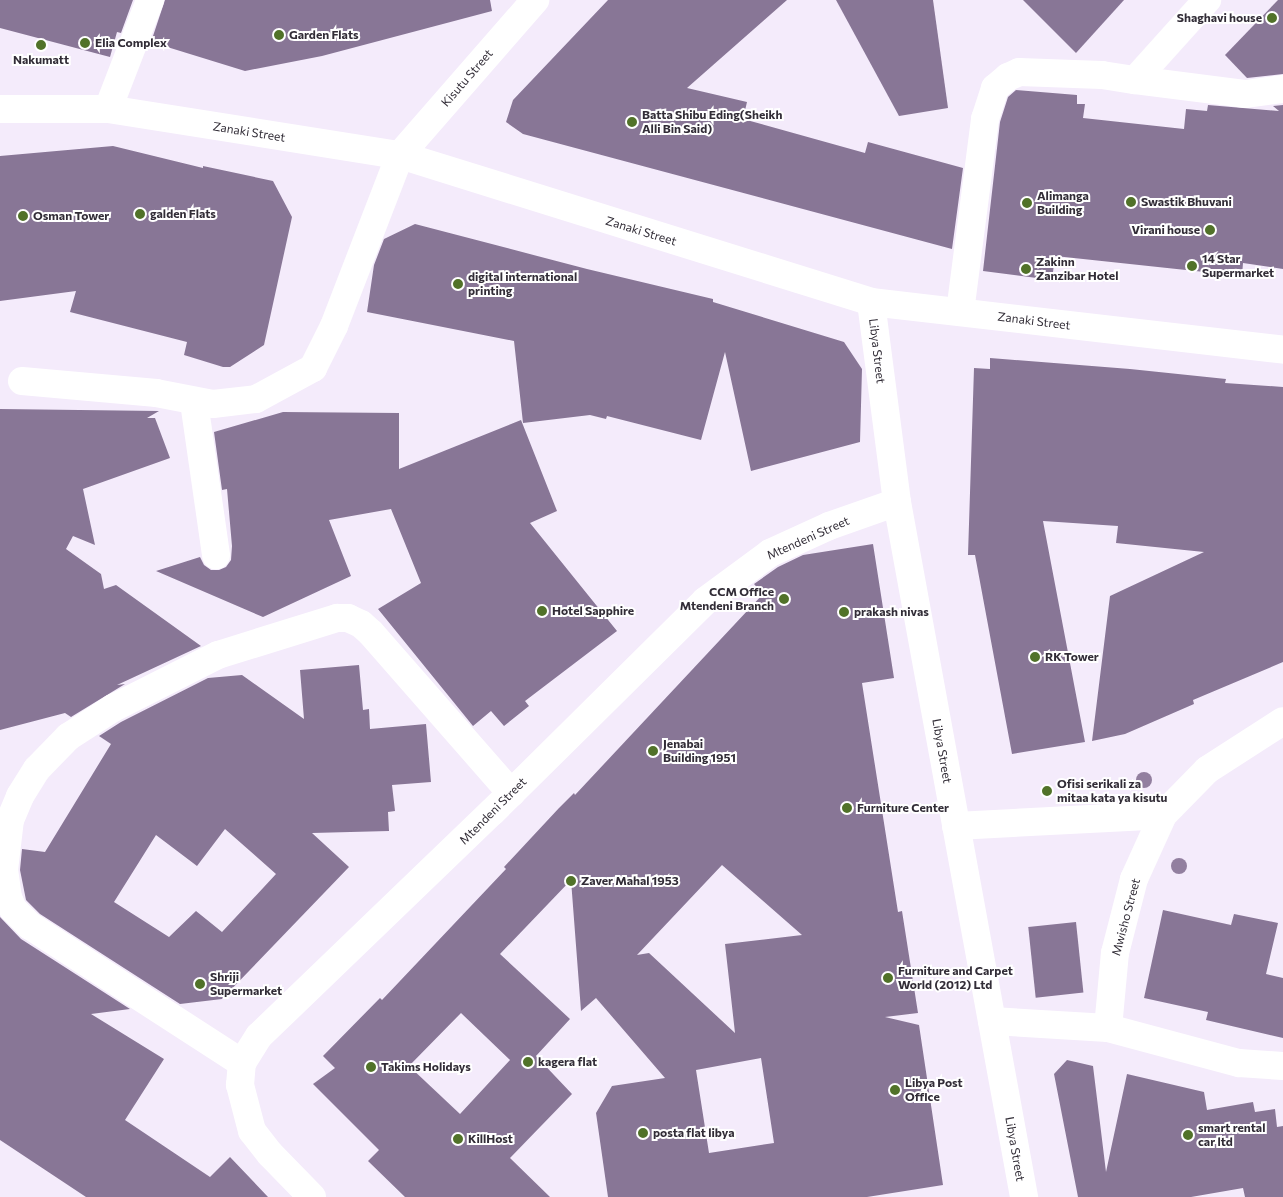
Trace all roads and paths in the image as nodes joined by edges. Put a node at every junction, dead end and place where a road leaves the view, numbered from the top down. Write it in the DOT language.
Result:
graph roads {
  1 [pos="150,0"];
  2 [pos="535,0"];
  3 [pos="1207,0"];
  4 [pos="1135,80"];
  5 [pos="1283,89"];
  6 [pos="0,109"];
  7 [pos="108,109"];
  8 [pos="400,156"];
  9 [pos="871,302"];
  10 [pos="960,312"];
  11 [pos="1283,350"];
  12 [pos="22,381"];
  13 [pos="194,402"];
  14 [pos="897,502"];
  15 [pos="216,555"];
  16 [pos="1283,721"];
  17 [pos="511,793"];
  18 [pos="1163,816"];
  19 [pos="956,826"];
  20 [pos="992,1021"];
  21 [pos="1108,1028"];
  22 [pos="242,1063"];
  23 [pos="1283,1066"];
  24 [pos="312,1197"];
  25 [pos="1024,1197"];
  1 -- 7 [label="street"];
  2 -- 8 [label="street, Kisutu Street"];
  3 -- 4 [label="street"];
  4 -- 5 [label="street"];
  4 -- 10 [label="street"];
  6 -- 7 [label="street, Zanaki Street"];
  7 -- 8 [label="street, Zanaki Street"];
  8 -- 9 [label="street, Zanaki Street"];
  8 -- 13 [label="street, Kisutu Street"];
  9 -- 10 [label="street, Zanaki Street"];
  9 -- 14 [label="street, Libya Street"];
  10 -- 11 [label="street, Zanaki Street"];
  12 -- 13 [label="street, Kisutu Street"];
  13 -- 15 [label="street"];
  14 -- 17 [label="street, Mtendeni Street"];
  14 -- 19 [label="street, Libya Street"];
  16 -- 18 [label="street, Mwisho Street"];
  17 -- 22 [label="street, Mtendeni Street"];
  17 -- 22 [label="street"];
  18 -- 19 [label="street"];
  18 -- 21 [label="street, Mwisho Street"];
  19 -- 20 [label="street, Libya Street"];
  20 -- 21 [label="street"];
  20 -- 25 [label="street, Libya Street"];
  21 -- 23 [label="street"];
  22 -- 24 [label="street, Mtendeni Street"];
}
